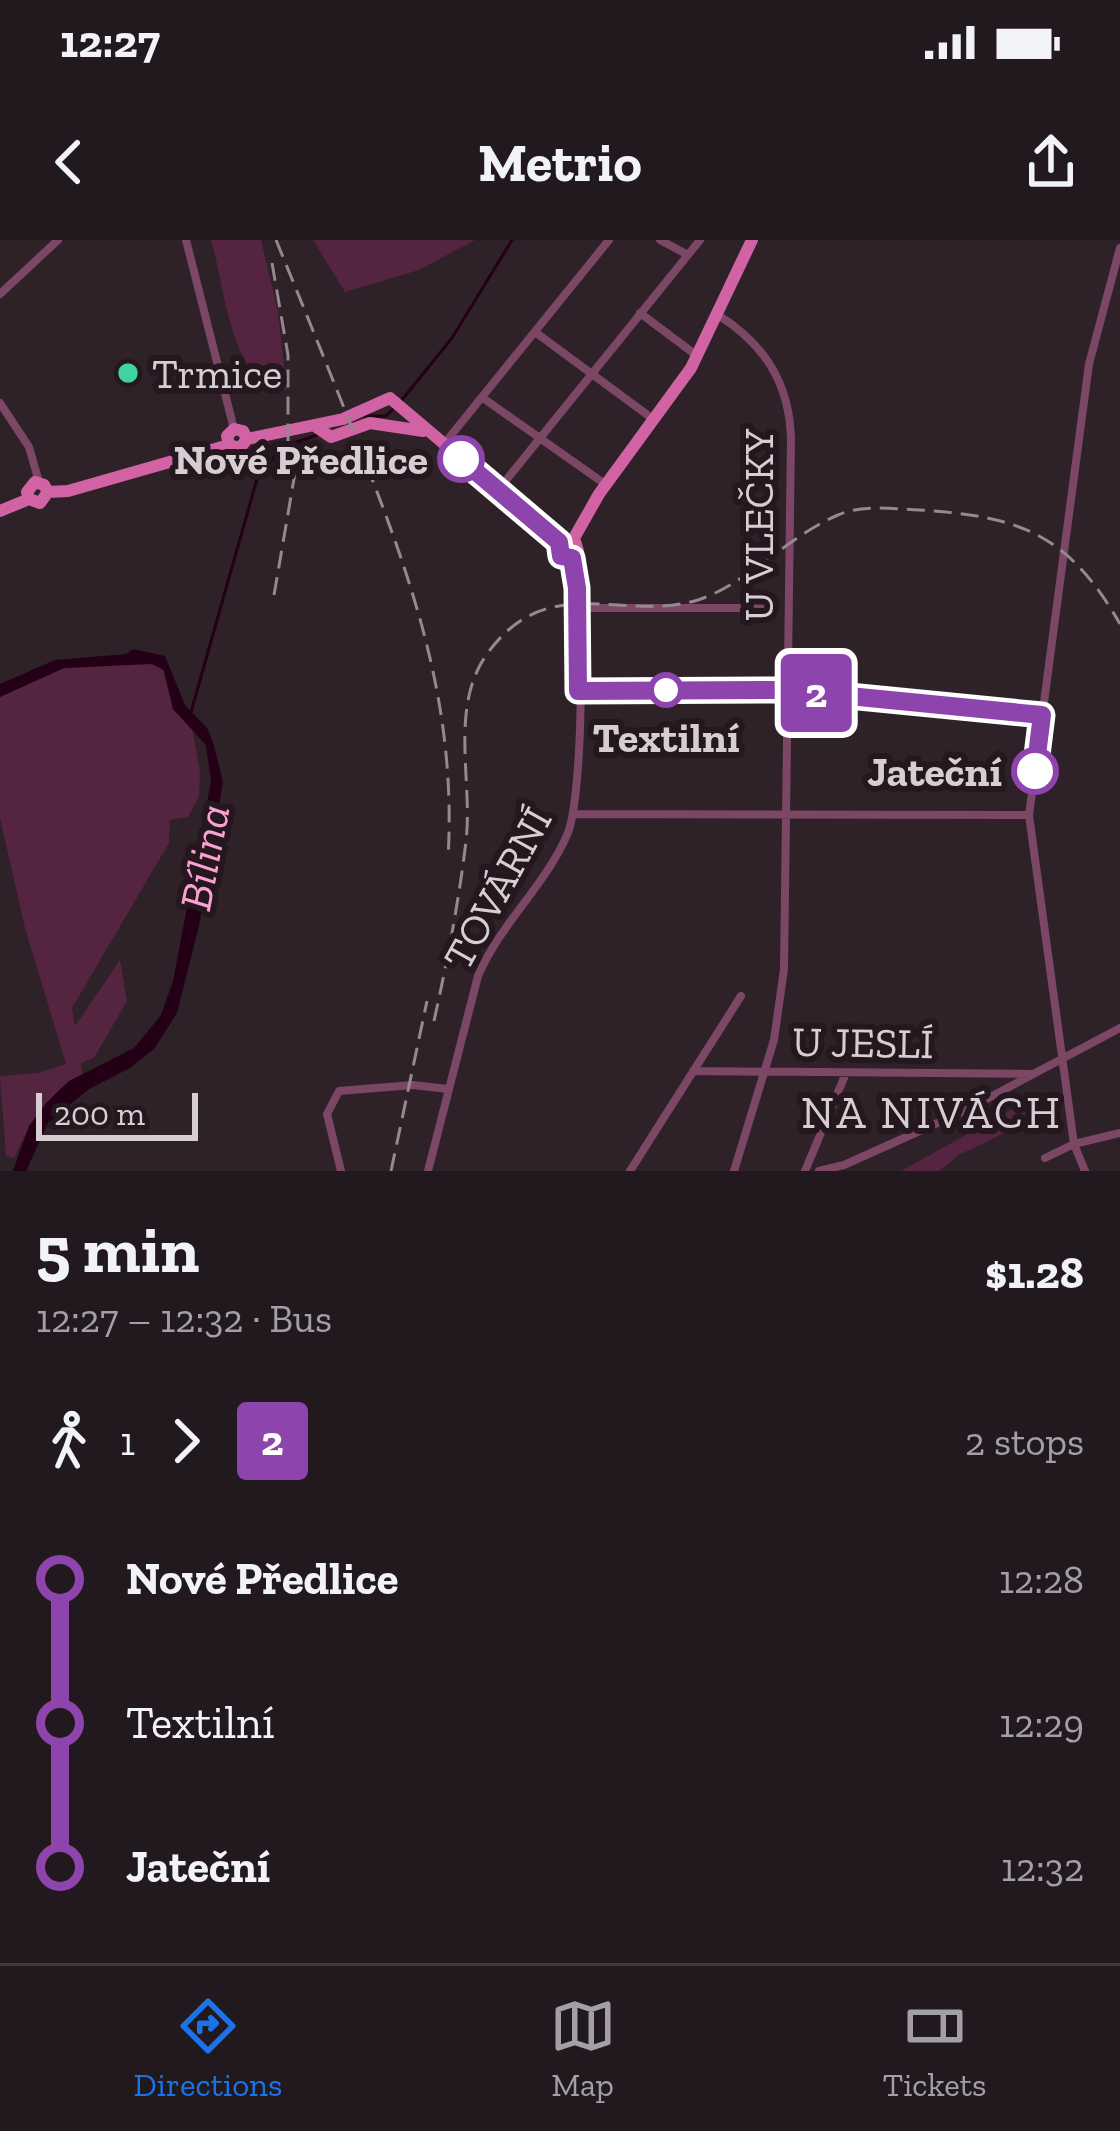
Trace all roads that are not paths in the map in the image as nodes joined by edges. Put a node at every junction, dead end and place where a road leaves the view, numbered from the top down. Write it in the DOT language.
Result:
graph roads {
  1 [pos="58,240"];
  2 [pos="186,240"];
  3 [pos="609,240"];
  4 [pos="660,240"];
  5 [pos="700,240"];
  6 [pos="752,240"];
  7 [pos="1120,248"];
  8 [pos="688,255"];
  9 [pos="0,294"];
  10 [pos="640,313"];
  11 [pos="718,315"];
  12 [pos="535,332"];
  13 [pos="698,356"];
  14 [pos="592,374"];
  15 [pos="483,398"];
  16 [pos="0,403"];
  17 [pos="655,419"];
  18 [pos="234,429"];
  19 [pos="321,431"];
  20 [pos="540,438"];
  21 [pos="247,439"];
  22 [pos="444,444"];
  23 [pos="229,446"];
  24 [pos="606,484"];
  25 [pos="43,487"];
  26 [pos="498,490"];
  27 [pos="0,511"];
  28 [pos="574,538"];
  29 [pos="559,542"];
  30 [pos="572,558"];
  31 [pos="578,608"];
  32 [pos="770,608"];
  33 [pos="788,690"];
  34 [pos="578,691"];
  35 [pos="1042,715"];
  36 [pos="575,814"];
  37 [pos="786,814"];
  38 [pos="1029,815"];
  39 [pos="741,996"];
  40 [pos="1120,1028"];
  41 [pos="1063,1058"];
  42 [pos="693,1071"];
  43 [pos="765,1071"];
  44 [pos="846,1073"];
  45 [pos="1033,1074"];
  46 [pos="448,1089"];
  47 [pos="1120,1133"];
  48 [pos="1074,1144"];
  49 [pos="1045,1158"];
  50 [pos="341,1171"];
  51 [pos="428,1171"];
  52 [pos="630,1171"];
  53 [pos="734,1171"];
  54 [pos="806,1171"];
  55 [pos="819,1171"];
  56 [pos="1085,1171"];
  1 -- 9 [label="street"];
  2 -- 18 [label="street"];
  3 -- 12 [label="street"];
  4 -- 8 [label="street"];
  5 -- 8 [label="street"];
  6 -- 11 [label="main road"];
  7 -- 35 [label="street"];
  8 -- 10 [label="street"];
  10 -- 13 [label="street"];
  10 -- 14 [label="street"];
  11 -- 13 [label="main road"];
  11 -- 33 [label="street, U VLEČKY"];
  12 -- 14 [label="street"];
  12 -- 15 [label="street"];
  13 -- 17 [label="main road"];
  14 -- 17 [label="street"];
  14 -- 20 [label="street"];
  15 -- 20 [label="street"];
  15 -- 22 [label="street"];
  16 -- 25 [label="street"];
  17 -- 24 [label="main road"];
  18 -- 21 [label="main road"];
  18 -- 23 [label="main road"];
  19 -- 21 [label="main road"];
  19 -- 22 [label="main road"];
  19 -- 22 [label="main road"];
  20 -- 24 [label="street"];
  20 -- 26 [label="street"];
  21 -- 23 [label="main road"];
  22 -- 26 [label="main road"];
  23 -- 25 [label="main road"];
  24 -- 28 [label="main road"];
  25 -- 27 [label="main road"];
  26 -- 29 [label="main road"];
  28 -- 29 [label="main road"];
  28 -- 30 [label="main road"];
  29 -- 30 [label="main road"];
  30 -- 31 [label="street, TOVÁRNÍ"];
  31 -- 32 [label="street"];
  31 -- 34 [label="street, TOVÁRNÍ"];
  33 -- 34 [label="street"];
  33 -- 35 [label="street"];
  33 -- 37 [label="street, U VLEČKY"];
  34 -- 36 [label="street, TOVÁRNÍ"];
  35 -- 38 [label="street"];
  36 -- 37 [label="street"];
  36 -- 46 [label="street, TOVÁRNÍ"];
  37 -- 38 [label="street"];
  37 -- 43 [label="street, U VLEČKY"];
  38 -- 41 [label="street"];
  39 -- 42 [label="street"];
  40 -- 41 [label="street"];
  41 -- 45 [label="street"];
  41 -- 48 [label="street"];
  42 -- 43 [label="street, U JESLÍ"];
  42 -- 52 [label="street"];
  43 -- 44 [label="street, U JESLÍ"];
  43 -- 53 [label="street, U VLEČKY"];
  44 -- 45 [label="street, U JESLÍ"];
  44 -- 54 [label="street"];
  45 -- 55 [label="street"];
  46 -- 50 [label="street"];
  46 -- 51 [label="street, TOVÁRNÍ"];
  47 -- 48 [label="street"];
  48 -- 49 [label="street"];
  48 -- 56 [label="street"];
}
